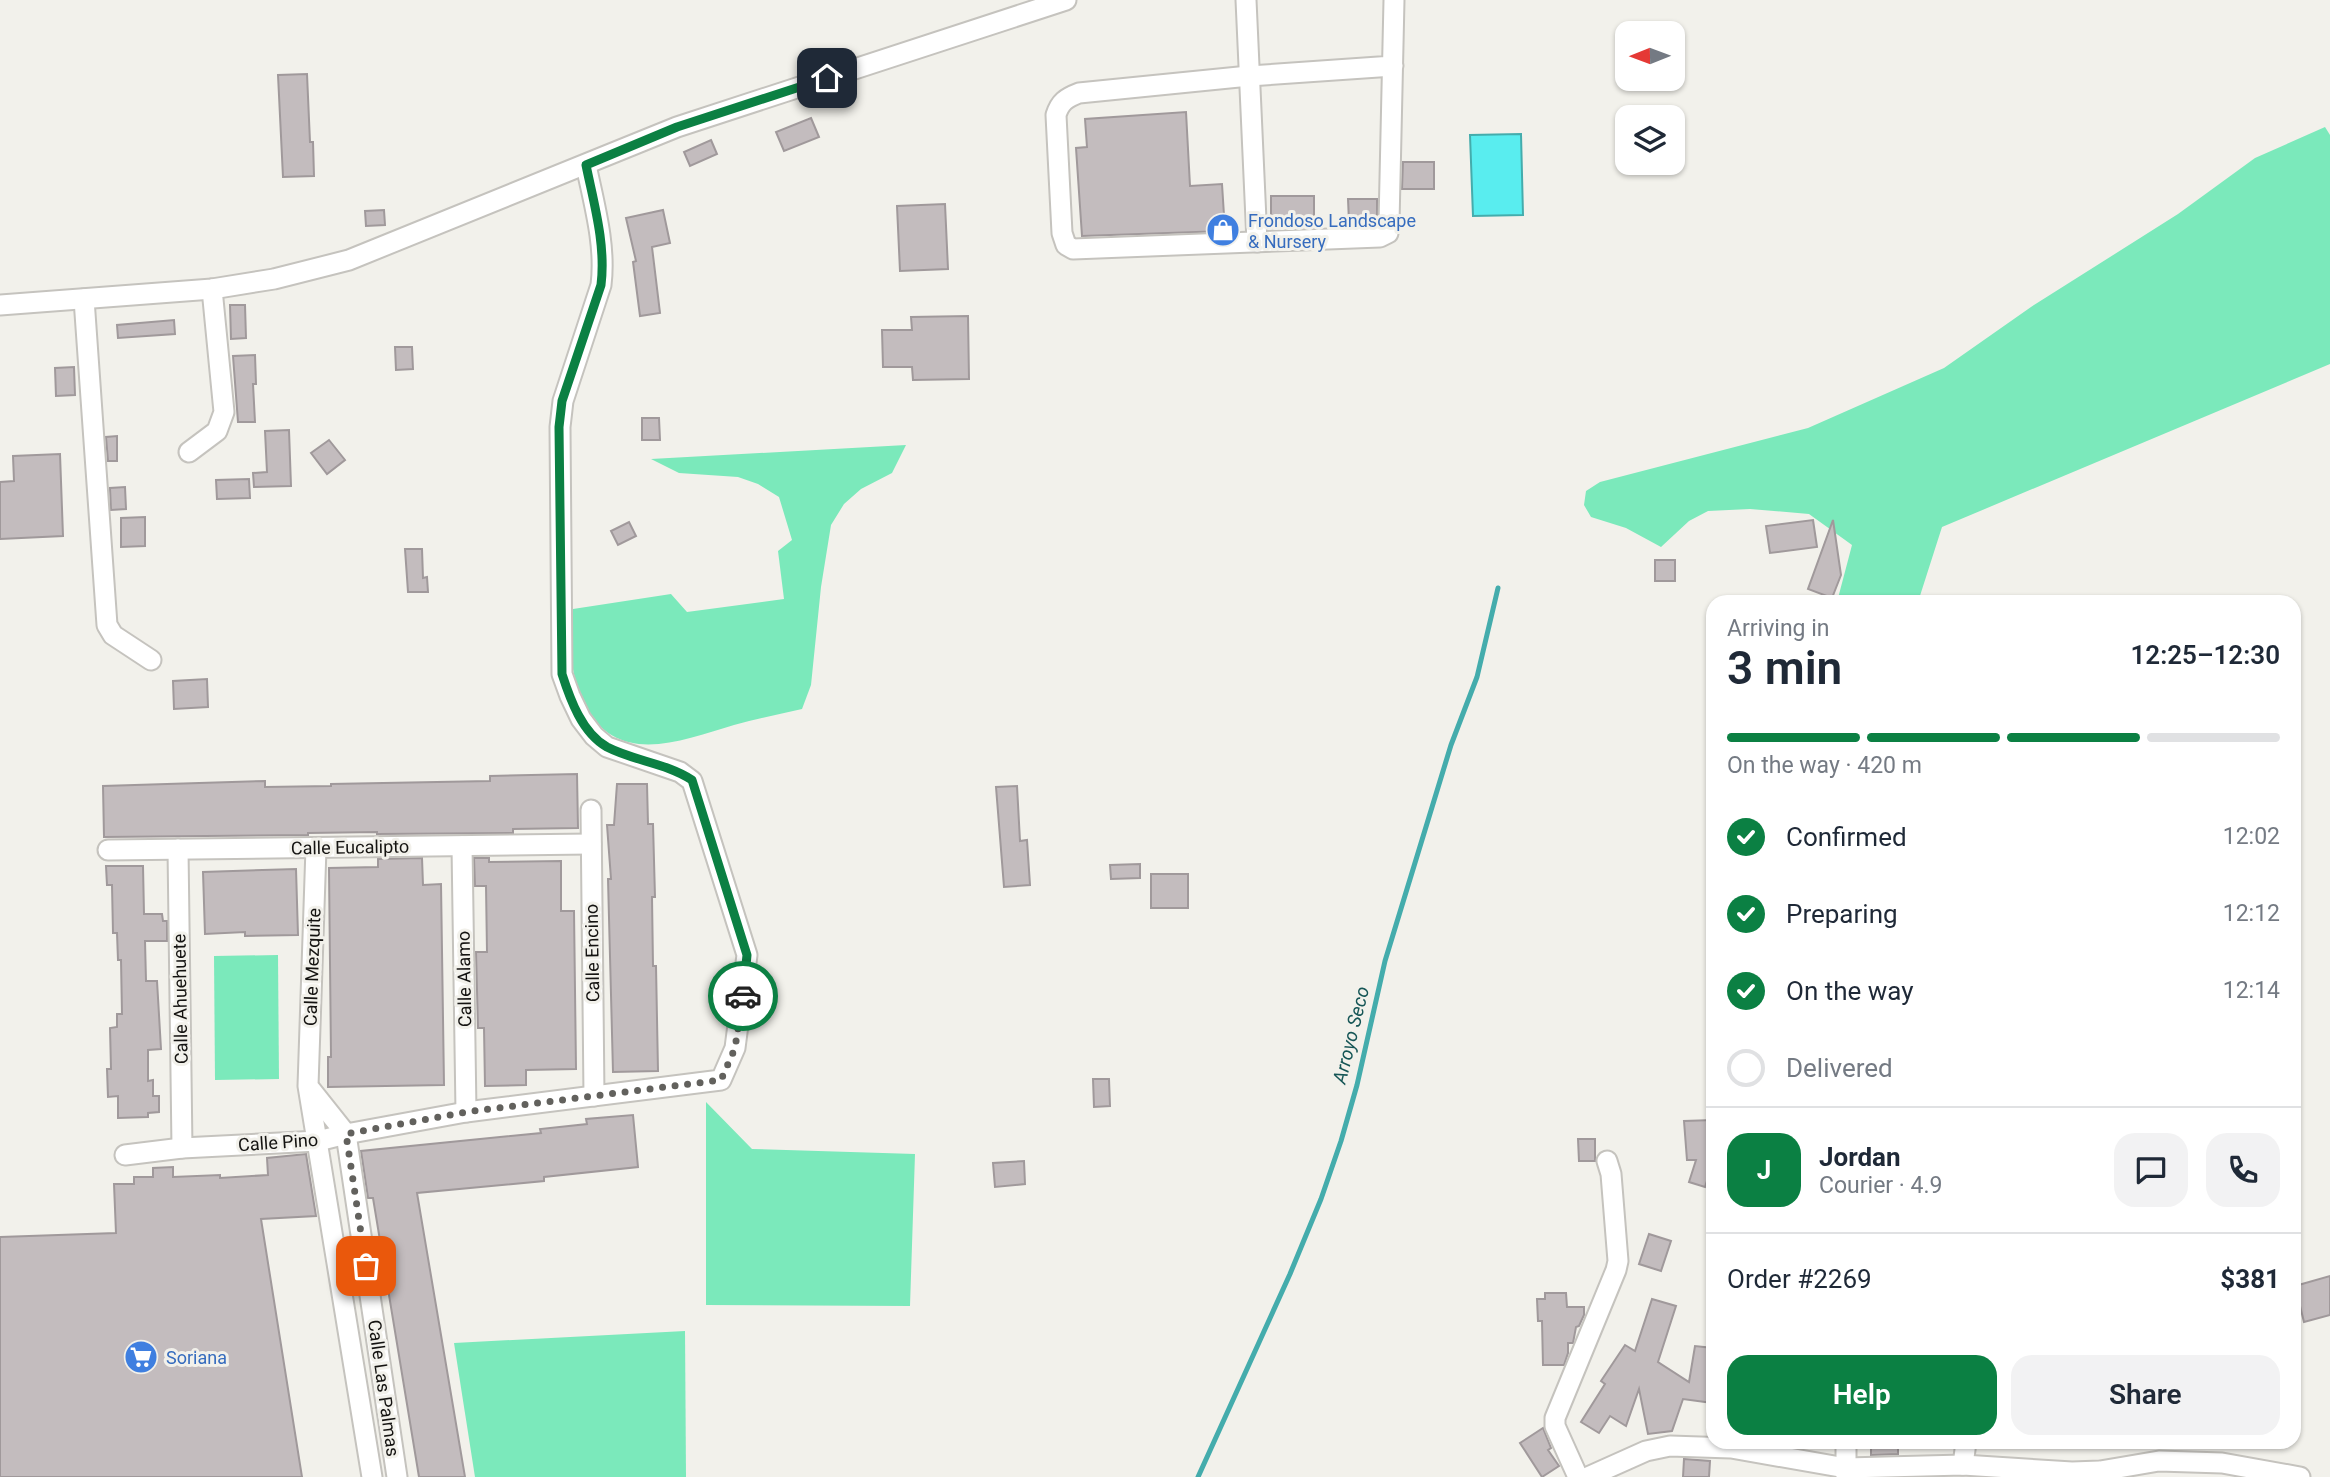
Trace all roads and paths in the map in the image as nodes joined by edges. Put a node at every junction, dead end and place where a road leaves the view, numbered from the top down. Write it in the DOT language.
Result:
graph roads {
  1 [pos="1066,0"];
  2 [pos="1246,0"];
  3 [pos="1394,0"];
  4 [pos="1393,66"];
  5 [pos="1249,76"];
  6 [pos="586,165"];
  7 [pos="1257,242"];
  8 [pos="212,289"];
  9 [pos="84,299"];
  10 [pos="0,305"];
  11 [pos="189,452"];
  12 [pos="151,660"];
  13 [pos="590,810"];
  14 [pos="591,844"];
  15 [pos="462,846"];
  16 [pos="316,848"];
  17 [pos="178,849"];
  18 [pos="108,850"];
  19 [pos="309,1086"];
  20 [pos="594,1096"];
  21 [pos="466,1112"];
  22 [pos="346,1134"];
  23 [pos="318,1141"];
  24 [pos="182,1148"];
  25 [pos="125,1155"];
  26 [pos="1607,1161"];
  27 [pos="1706,1447"];
  28 [pos="1736,1449"];
  29 [pos="1846,1449"];
  30 [pos="1965,1449"];
  31 [pos="1963,1465"];
  32 [pos="1846,1473"];
  33 [pos="372,1477"];
  34 [pos="397,1477"];
  35 [pos="1578,1477"];
  36 [pos="1588,1477"];
  37 [pos="2300,1477"];
  1 -- 6 [label="street"];
  2 -- 5 [label="street"];
  3 -- 4 [label="street"];
  4 -- 5 [label="street"];
  4 -- 7 [label="street"];
  5 -- 7 [label="street"];
  5 -- 7 [label="street"];
  6 -- 8 [label="street"];
  6 -- 20 [label="street, Calle Pino"];
  8 -- 9 [label="street"];
  8 -- 11 [label="street"];
  9 -- 10 [label="street"];
  9 -- 12 [label="street"];
  13 -- 14 [label="street, Calle Encino"];
  14 -- 15 [label="street, Calle Eucalipto"];
  14 -- 20 [label="street, Calle Encino"];
  15 -- 16 [label="street, Calle Eucalipto"];
  15 -- 21 [label="street, Calle Alamo"];
  16 -- 17 [label="street, Calle Eucalipto"];
  16 -- 19 [label="street, Calle Mezquite"];
  17 -- 18 [label="street, Calle Eucalipto"];
  17 -- 24 [label="street, Calle Ahuehuete"];
  19 -- 22 [label="street"];
  19 -- 23 [label="street, Calle Mezquite"];
  20 -- 21 [label="street, Calle Pino"];
  21 -- 22 [label="street, Calle Pino"];
  22 -- 23 [label="street, Calle Pino"];
  22 -- 34 [label="street, Calle Las Palmas"];
  23 -- 24 [label="street, Calle Pino"];
  23 -- 33 [label="street, Calle Las Palmas"];
  24 -- 25 [label="street, Calle Pino"];
  26 -- 35 [label="street"];
  27 -- 36 [label="street"];
  28 -- 32 [label="street"];
  29 -- 32 [label="street"];
  30 -- 31 [label="street"];
  31 -- 32 [label="street"];
  31 -- 37 [label="street"];
}
